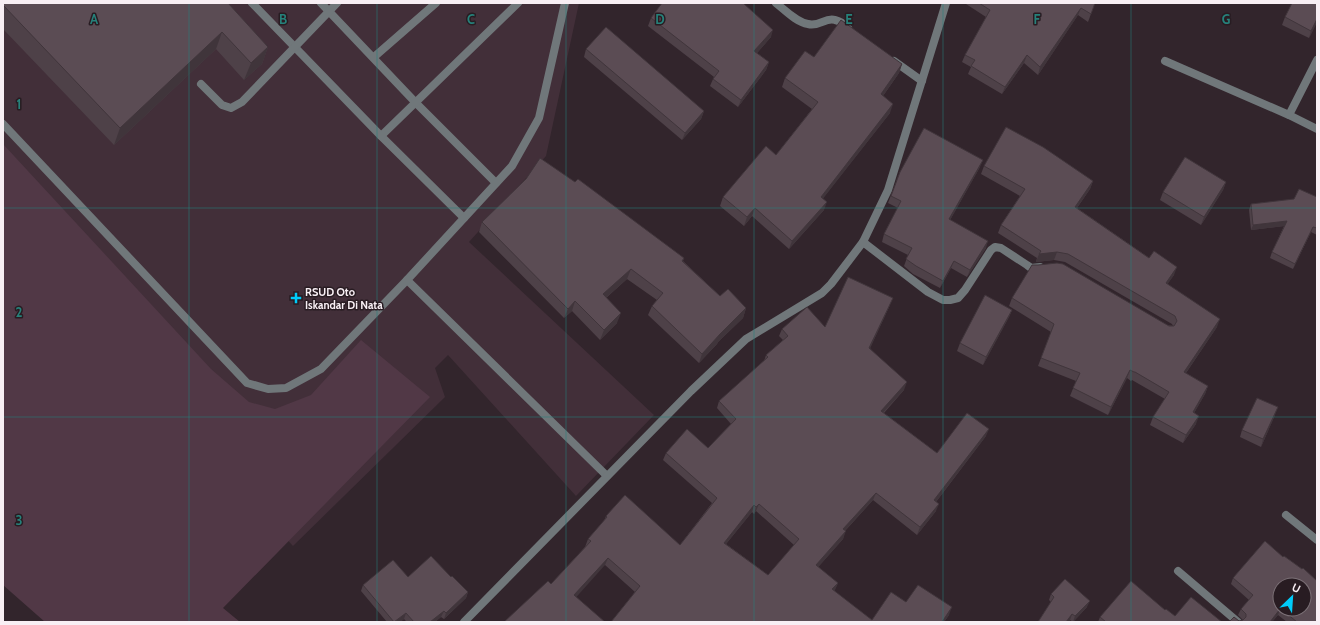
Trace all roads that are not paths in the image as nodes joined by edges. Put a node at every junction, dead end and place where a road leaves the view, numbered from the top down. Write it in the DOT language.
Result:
graph roads {
  1 [pos="252,3"];
  2 [pos="321,3"];
  3 [pos="337,3"];
  4 [pos="436,3"];
  5 [pos="518,3"];
  6 [pos="565,3"];
  7 [pos="776,3"];
  8 [pos="946,3"];
  9 [pos="329,11"];
  10 [pos="856,33"];
  11 [pos="294,47"];
  12 [pos="886,55"];
  13 [pos="374,57"];
  14 [pos="1317,60"];
  15 [pos="1165,61"];
  16 [pos="922,81"];
  17 [pos="201,84"];
  18 [pos="416,103"];
  19 [pos="1288,115"];
  20 [pos="3,124"];
  21 [pos="1317,129"];
  22 [pos="382,136"];
  23 [pos="496,183"];
  24 [pos="464,218"];
  25 [pos="863,242"];
  26 [pos="1050,265"];
  27 [pos="407,280"];
  28 [pos="607,476"];
  29 [pos="1286,516"];
  30 [pos="1317,539"];
  31 [pos="1178,571"];
  32 [pos="464,622"];
  33 [pos="1238,622"];
  1 -- 11 [label="street"];
  2 -- 9 [label="street"];
  3 -- 9 [label="street"];
  4 -- 13 [label="street"];
  5 -- 18 [label="street"];
  6 -- 23 [label="street"];
  7 -- 10 [label="street"];
  8 -- 16 [label="street"];
  9 -- 11 [label="street"];
  9 -- 13 [label="street"];
  11 -- 17 [label="street"];
  11 -- 22 [label="street"];
  12 -- 16 [label="street"];
  13 -- 18 [label="street"];
  14 -- 19 [label="street"];
  15 -- 19 [label="street"];
  16 -- 25 [label="street"];
  18 -- 22 [label="street"];
  18 -- 23 [label="street"];
  19 -- 21 [label="street"];
  20 -- 27 [label="street"];
  22 -- 24 [label="street"];
  23 -- 24 [label="street"];
  24 -- 27 [label="street"];
  25 -- 26 [label="street"];
  25 -- 28 [label="street"];
  27 -- 28 [label="street"];
  28 -- 32 [label="street"];
  29 -- 30 [label="street"];
  31 -- 33 [label="street"];
}
